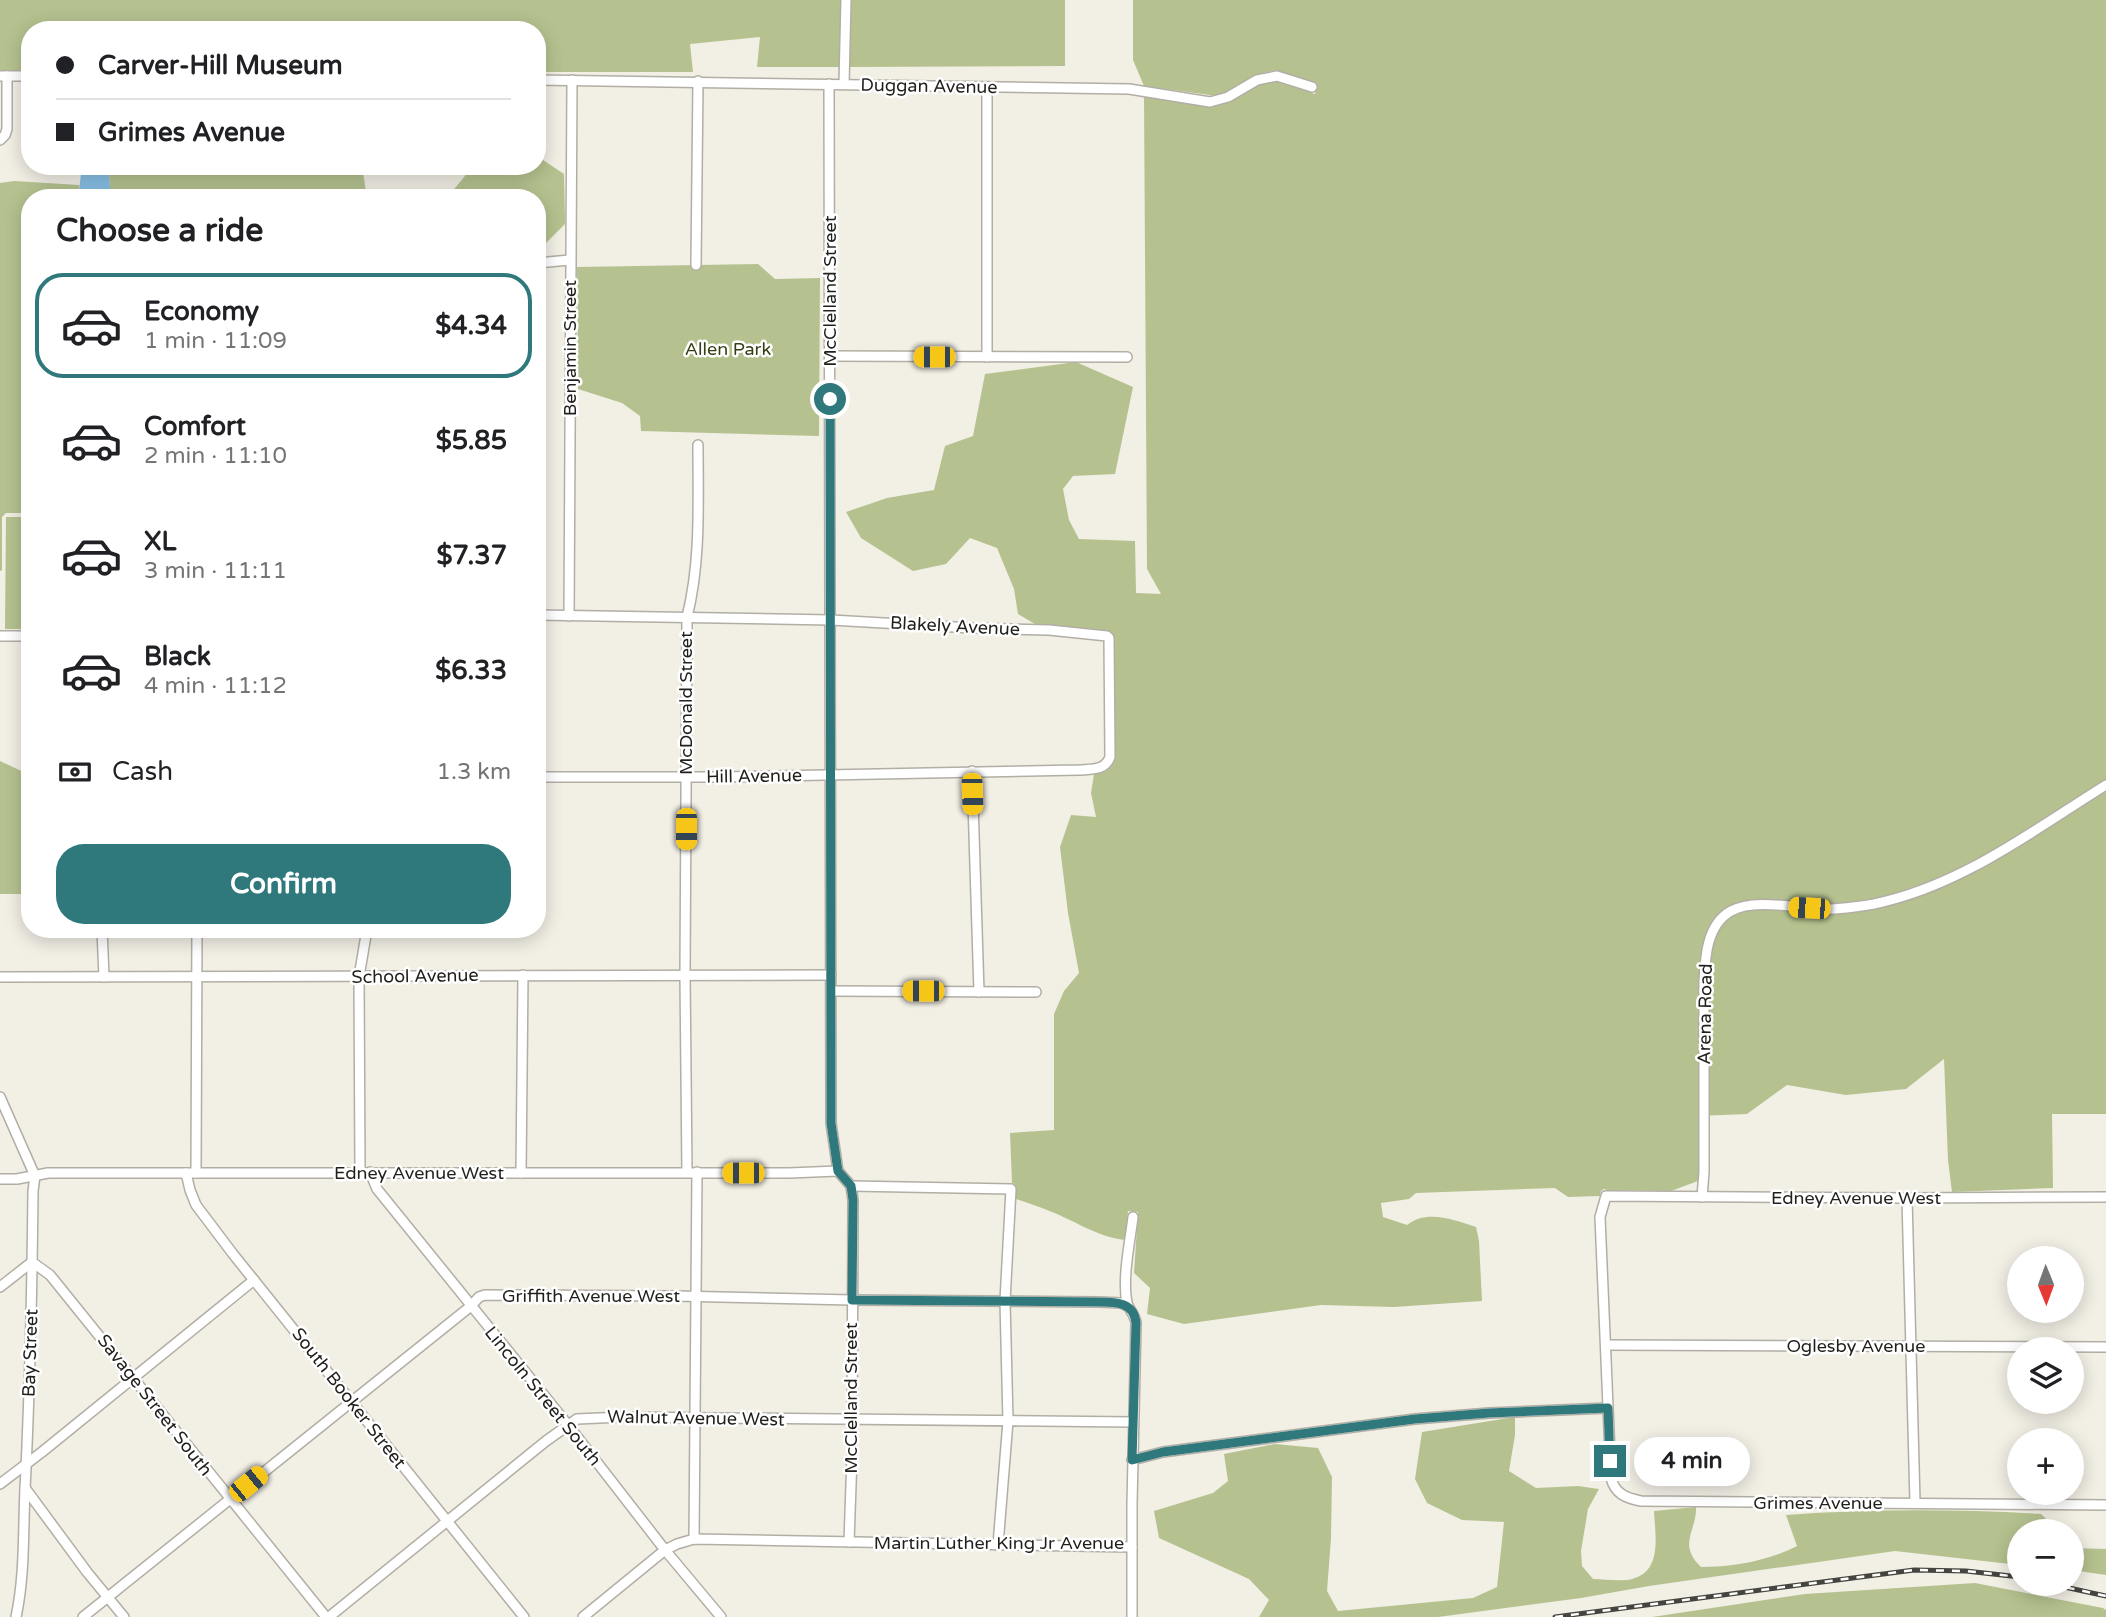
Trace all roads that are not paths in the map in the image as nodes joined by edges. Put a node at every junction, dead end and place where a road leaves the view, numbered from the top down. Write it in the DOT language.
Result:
graph roads {
  1 [pos="846,0"];
  2 [pos="4,76"];
  3 [pos="546,80"];
  4 [pos="572,80"];
  5 [pos="698,81"];
  6 [pos="829,84"];
  7 [pos="844,84"];
  8 [pos="987,87"];
  9 [pos="1312,88"];
  10 [pos="0,140"];
  11 [pos="570,260"];
  12 [pos="546,262"];
  13 [pos="696,265"];
  14 [pos="830,356"];
  15 [pos="986,357"];
  16 [pos="1127,357"];
  17 [pos="698,445"];
  18 [pos="546,615"];
  19 [pos="569,616"];
  20 [pos="687,617"];
  21 [pos="831,620"];
  22 [pos="0,636"];
  23 [pos="21,636"];
  24 [pos="972,771"];
  25 [pos="832,775"];
  26 [pos="546,777"];
  27 [pos="686,777"];
  28 [pos="2106,785"];
  29 [pos="102,938"];
  30 [pos="197,938"];
  31 [pos="366,938"];
  32 [pos="523,975"];
  33 [pos="685,975"];
  34 [pos="831,975"];
  35 [pos="0,977"];
  36 [pos="104,977"];
  37 [pos="196,977"];
  38 [pos="359,977"];
  39 [pos="831,991"];
  40 [pos="979,992"];
  41 [pos="1036,992"];
  42 [pos="0,1097"];
  43 [pos="838,1171"];
  44 [pos="360,1172"];
  45 [pos="370,1172"];
  46 [pos="687,1172"];
  47 [pos="698,1172"];
  48 [pos="191,1173"];
  49 [pos="521,1173"];
  50 [pos="35,1176"];
  51 [pos="0,1180"];
  52 [pos="851,1186"];
  53 [pos="1606,1196"];
  54 [pos="1702,1197"];
  55 [pos="2106,1197"];
  56 [pos="1907,1198"];
  57 [pos="1133,1217"];
  58 [pos="32,1262"];
  59 [pos="254,1280"];
  60 [pos="0,1287"];
  61 [pos="697,1296"];
  62 [pos="852,1300"];
  63 [pos="1005,1301"];
  64 [pos="471,1306"];
  65 [pos="1127,1306"];
  66 [pos="1606,1345"];
  67 [pos="1911,1347"];
  68 [pos="2106,1347"];
  69 [pos="132,1377"];
  70 [pos="352,1402"];
  71 [pos="1608,1408"];
  72 [pos="695,1419"];
  73 [pos="852,1420"];
  74 [pos="1007,1421"];
  75 [pos="1133,1422"];
  76 [pos="568,1425"];
  77 [pos="1132,1460"];
  78 [pos="27,1464"];
  79 [pos="0,1484"];
  80 [pos="25,1487"];
  81 [pos="230,1499"];
  82 [pos="1914,1503"];
  83 [pos="2106,1505"];
  84 [pos="447,1522"];
  85 [pos="694,1539"];
  86 [pos="849,1542"];
  87 [pos="998,1545"];
  88 [pos="1132,1547"];
  89 [pos="665,1550"];
  90 [pos="108,1597"];
  91 [pos="16,1617"];
  92 [pos="83,1617"];
  93 [pos="124,1617"];
  94 [pos="327,1617"];
  95 [pos="524,1617"];
  96 [pos="583,1617"];
  97 [pos="721,1617"];
  98 [pos="1132,1617"];
  1 -- 7 [label="street"];
  2 -- 10 [label="street"];
  3 -- 4 [label="street, Duggan Avenue"];
  4 -- 5 [label="street, Duggan Avenue"];
  4 -- 11 [label="street, Benjamin Street"];
  5 -- 6 [label="street, Duggan Avenue"];
  5 -- 13 [label="street"];
  6 -- 7 [label="street, Duggan Avenue"];
  6 -- 14 [label="street, McClelland Street"];
  7 -- 8 [label="street, Duggan Avenue"];
  8 -- 9 [label="street, Duggan Avenue"];
  8 -- 15 [label="street"];
  11 -- 12 [label="street"];
  11 -- 19 [label="street, Benjamin Street"];
  14 -- 15 [label="street"];
  14 -- 21 [label="street, McClelland Street"];
  15 -- 16 [label="street"];
  17 -- 20 [label="street, McDonald Street"];
  18 -- 19 [label="street, Blakely Avenue"];
  19 -- 20 [label="street, Blakely Avenue"];
  20 -- 21 [label="street, Blakely Avenue"];
  20 -- 27 [label="street, McDonald Street"];
  21 -- 24 [label="street, Blakely Avenue"];
  21 -- 25 [label="street, McClelland Street"];
  22 -- 23 [label="street"];
  24 -- 25 [label="street, Hill Avenue"];
  24 -- 40 [label="street"];
  25 -- 27 [label="street, Hill Avenue"];
  25 -- 34 [label="street, McClelland Street"];
  26 -- 27 [label="street, Hill Avenue"];
  27 -- 33 [label="street, McDonald Street"];
  28 -- 54 [label="street, Arena Road"];
  29 -- 36 [label="street"];
  30 -- 37 [label="street, South Booker Street"];
  31 -- 38 [label="street"];
  32 -- 33 [label="street, School Avenue"];
  32 -- 38 [label="street, School Avenue"];
  32 -- 49 [label="street"];
  33 -- 34 [label="street, School Avenue"];
  33 -- 46 [label="street, McDonald Street"];
  34 -- 39 [label="street, McClelland Street"];
  35 -- 36 [label="street, School Avenue"];
  36 -- 37 [label="street, School Avenue"];
  37 -- 38 [label="street, School Avenue"];
  37 -- 48 [label="street, South Booker Street"];
  38 -- 44 [label="street"];
  39 -- 40 [label="street"];
  39 -- 43 [label="street, McClelland Street"];
  40 -- 41 [label="street"];
  42 -- 50 [label="street, Bay Street"];
  43 -- 47 [label="street, Edney Avenue West"];
  43 -- 52 [label="street"];
  44 -- 45 [label="street, Edney Avenue West"];
  44 -- 48 [label="street, Edney Avenue West"];
  45 -- 49 [label="street, Edney Avenue West"];
  45 -- 64 [label="street, Lincoln Street South"];
  46 -- 47 [label="street, Edney Avenue West"];
  46 -- 49 [label="street, Edney Avenue West"];
  47 -- 61 [label="street"];
  48 -- 50 [label="street, Edney Avenue West"];
  48 -- 59 [label="street, South Booker Street"];
  50 -- 51 [label="street, Edney Avenue West"];
  50 -- 58 [label="street, Bay Street"];
  52 -- 62 [label="street, McClelland Street"];
  52 -- 63 [label="street"];
  53 -- 54 [label="street, Edney Avenue West"];
  53 -- 66 [label="street, Grimes Avenue"];
  54 -- 56 [label="street, Edney Avenue West"];
  55 -- 56 [label="street, Edney Avenue West"];
  56 -- 67 [label="street"];
  57 -- 65 [label="street, Martin Luther King Jr Avenue"];
  58 -- 60 [label="street"];
  58 -- 69 [label="street, Savage Street South"];
  58 -- 78 [label="street, Bay Street"];
  59 -- 69 [label="street"];
  59 -- 70 [label="street, South Booker Street"];
  61 -- 62 [label="street, Griffith Avenue West"];
  61 -- 64 [label="street, Griffith Avenue West"];
  61 -- 72 [label="street"];
  62 -- 63 [label="street, Griffith Avenue West"];
  62 -- 73 [label="street, McClelland Street"];
  63 -- 65 [label="street, Griffith Avenue West"];
  63 -- 74 [label="street"];
  64 -- 70 [label="street, Griffith Avenue West"];
  64 -- 76 [label="street, Lincoln Street South"];
  65 -- 75 [label="street, Martin Luther King Jr Avenue"];
  66 -- 67 [label="street, Oglesby Avenue"];
  66 -- 71 [label="street, Grimes Avenue"];
  67 -- 68 [label="street, Oglesby Avenue"];
  67 -- 82 [label="street"];
  69 -- 78 [label="street"];
  69 -- 81 [label="street, Savage Street South"];
  70 -- 81 [label="street, Griffith Avenue West"];
  70 -- 84 [label="street, South Booker Street"];
  71 -- 77 [label="street"];
  71 -- 82 [label="street, Grimes Avenue"];
  72 -- 73 [label="street, Walnut Avenue West"];
  72 -- 76 [label="street, Walnut Avenue West"];
  72 -- 85 [label="street"];
  73 -- 74 [label="street, Walnut Avenue West"];
  73 -- 86 [label="street, McClelland Street"];
  74 -- 75 [label="street, Walnut Avenue West"];
  74 -- 87 [label="street"];
  75 -- 77 [label="street, Martin Luther King Jr Avenue"];
  76 -- 84 [label="street, Walnut Avenue West"];
  76 -- 89 [label="street, Lincoln Street South"];
  77 -- 88 [label="street, Martin Luther King Jr Avenue"];
  78 -- 79 [label="street"];
  78 -- 80 [label="street, Bay Street"];
  80 -- 90 [label="street"];
  80 -- 91 [label="street, Bay Street"];
  81 -- 90 [label="street, Griffith Avenue West"];
  81 -- 94 [label="street, Savage Street South"];
  82 -- 83 [label="street, Grimes Avenue"];
  84 -- 94 [label="street, Walnut Avenue West"];
  84 -- 95 [label="street, South Booker Street"];
  85 -- 86 [label="street, Martin Luther King Jr Avenue"];
  85 -- 89 [label="street, Martin Luther King Jr Avenue"];
  86 -- 87 [label="street, Martin Luther King Jr Avenue"];
  87 -- 88 [label="street, Martin Luther King Jr Avenue"];
  88 -- 98 [label="street"];
  89 -- 96 [label="street, Martin Luther King Jr Avenue"];
  89 -- 97 [label="street, Lincoln Street South"];
  90 -- 92 [label="street, Griffith Avenue West"];
  90 -- 93 [label="street"];
}
